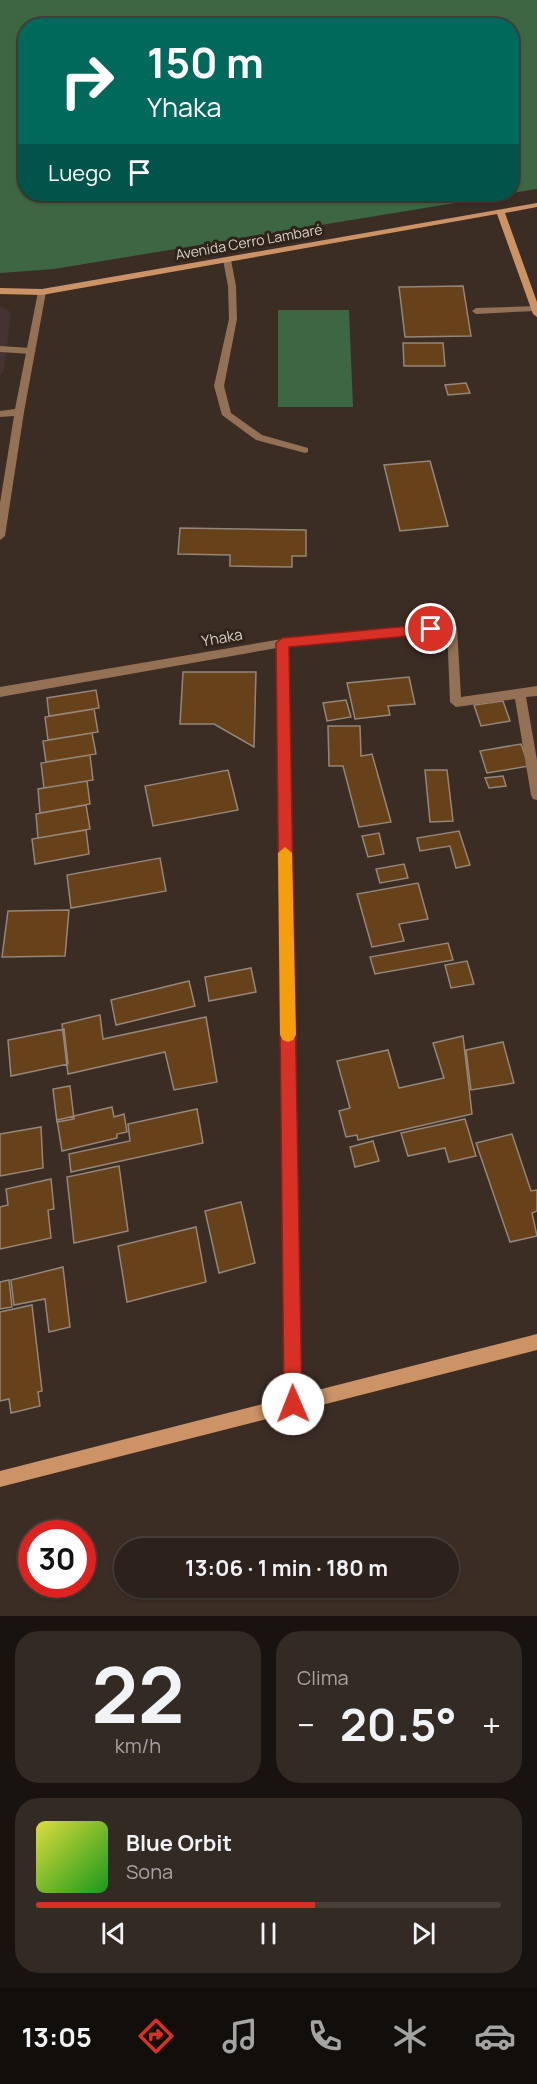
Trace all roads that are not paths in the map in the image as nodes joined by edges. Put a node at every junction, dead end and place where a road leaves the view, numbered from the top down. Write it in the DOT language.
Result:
graph roads {
  1 [pos="537,205"];
  2 [pos="537,210"];
  3 [pos="501,213"];
  4 [pos="227,260"];
  5 [pos="0,291"];
  6 [pos="42,292"];
  7 [pos="476,311"];
  8 [pos="536,311"];
  9 [pos="0,349"];
  10 [pos="31,351"];
  11 [pos="19,412"];
  12 [pos="0,414"];
  13 [pos="305,450"];
  14 [pos="0,536"];
  15 [pos="282,643"];
  16 [pos="0,692"];
  17 [pos="537,692"];
  18 [pos="520,694"];
  19 [pos="537,795"];
  20 [pos="537,1342"];
  21 [pos="293,1404"];
  22 [pos="0,1479"];
  1 -- 3 [label="main road, Avenida Cerro Lambaré"];
  2 -- 3 [label="main road, Avenida Cerro Lambaré"];
  3 -- 4 [label="main road, Avenida Cerro Lambaré"];
  3 -- 8 [label="main road"];
  4 -- 6 [label="main road, Avenida Cerro Lambaré"];
  4 -- 13 [label="street"];
  5 -- 6 [label="main road, Avenida Cerro Lambaré"];
  6 -- 10 [label="street"];
  7 -- 8 [label="street"];
  9 -- 10 [label="street"];
  10 -- 11 [label="street"];
  11 -- 12 [label="street"];
  11 -- 14 [label="street"];
  15 -- 16 [label="street, Yhaka"];
  15 -- 18 [label="street, Yhaka"];
  15 -- 21 [label="street"];
  17 -- 18 [label="street"];
  18 -- 19 [label="street"];
  20 -- 21 [label="main road"];
  21 -- 22 [label="main road"];
}
